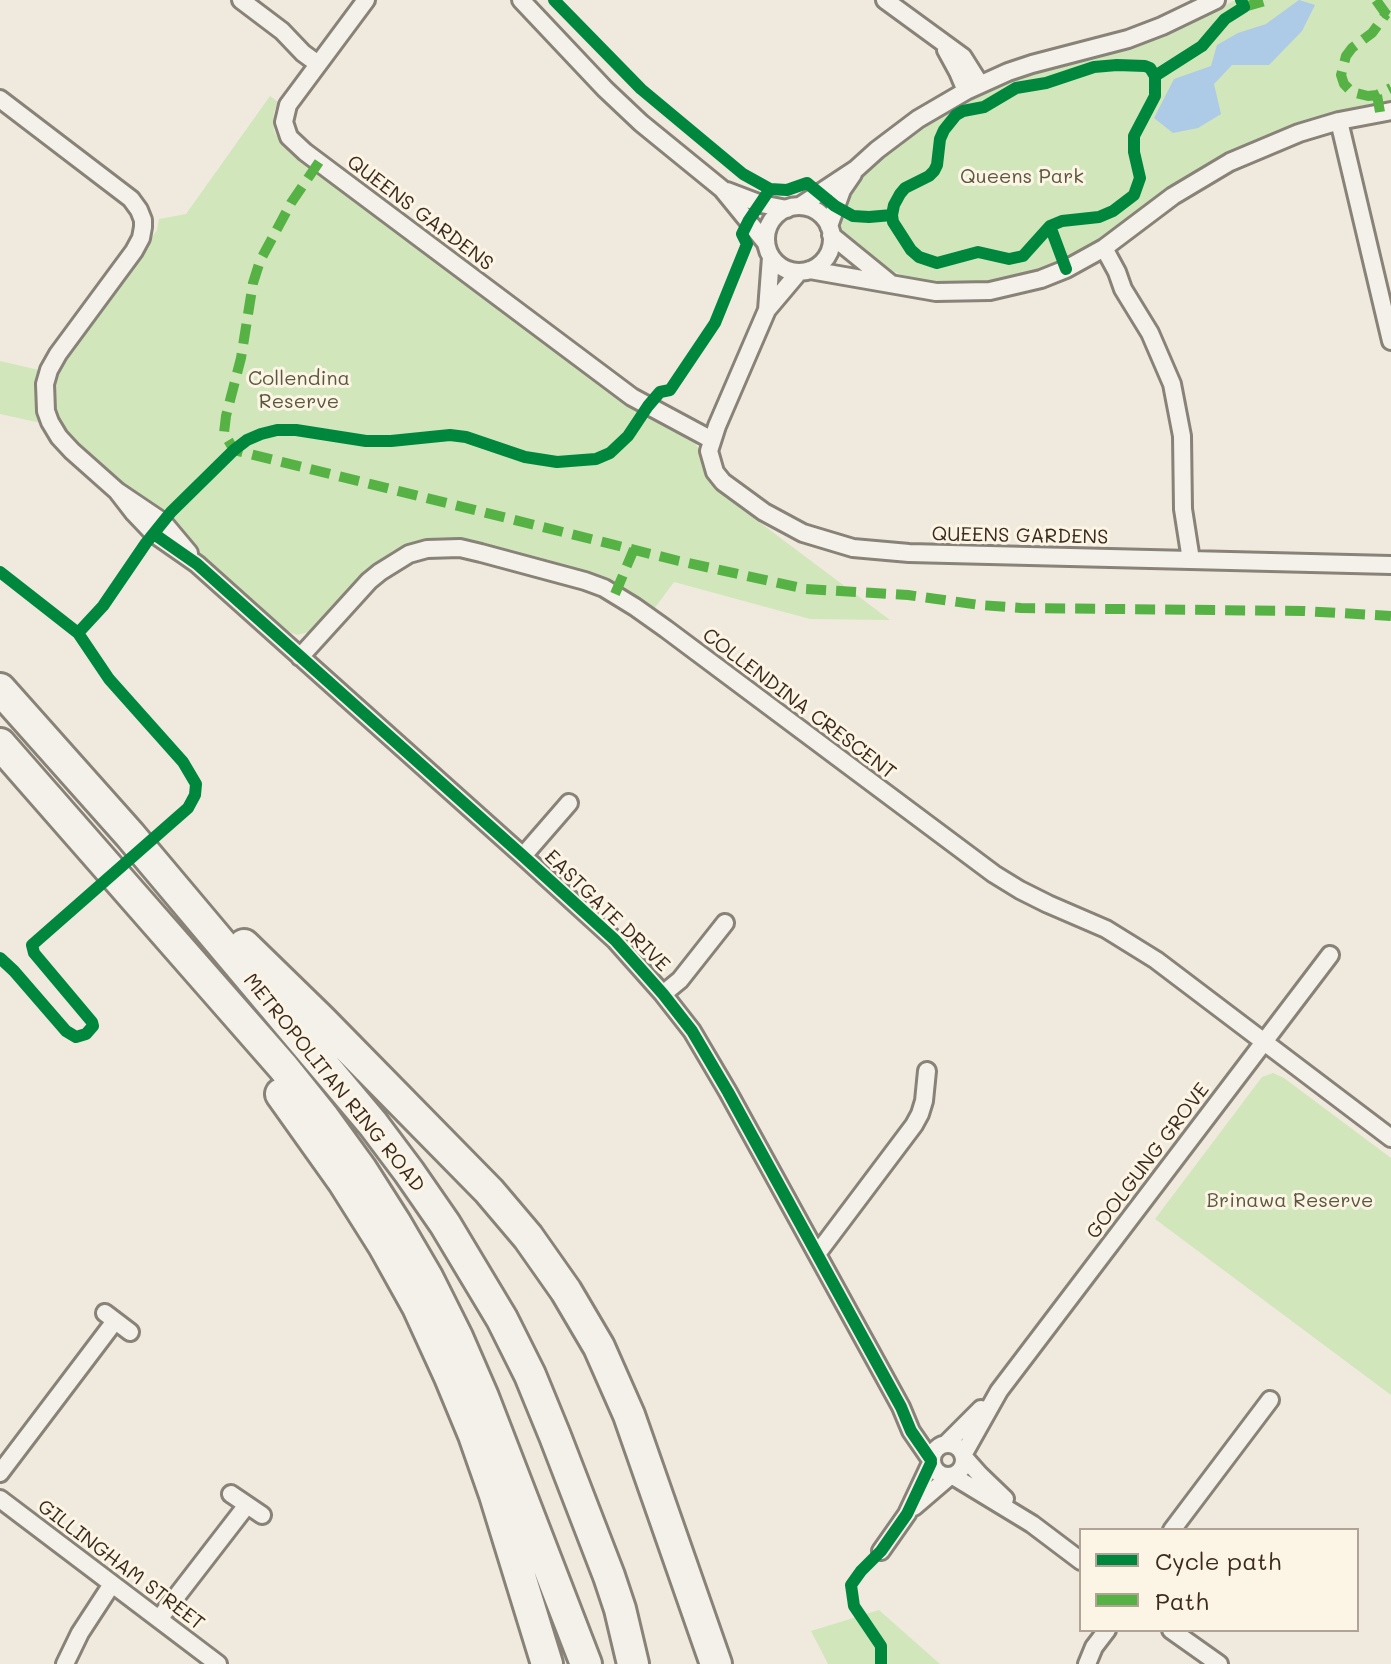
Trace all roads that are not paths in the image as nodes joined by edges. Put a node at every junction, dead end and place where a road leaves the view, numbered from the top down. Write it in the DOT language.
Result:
graph roads {
  1 [pos="241,0"];
  2 [pos="366,0"];
  3 [pos="521,0"];
  4 [pos="885,0"];
  5 [pos="1211,1"];
  6 [pos="1192,6"];
  7 [pos="321,60"];
  8 [pos="973,88"];
  9 [pos="0,99"];
  10 [pos="1391,111"];
  11 [pos="1339,121"];
  12 [pos="856,169"];
  13 [pos="722,189"];
  14 [pos="793,208"];
  15 [pos="830,231"];
  16 [pos="768,250"];
  17 [pos="1099,251"];
  18 [pos="805,271"];
  19 [pos="891,284"];
  20 [pos="767,310"];
  21 [pos="1391,340"];
  22 [pos="714,433"];
  23 [pos="1182,560"];
  24 [pos="1387,562"];
  25 [pos="300,657"];
  26 [pos="0,689"];
  27 [pos="0,744"];
  28 [pos="569,803"];
  29 [pos="130,835"];
  30 [pos="523,856"];
  31 [pos="725,923"];
  32 [pos="1330,955"];
  33 [pos="185,956"];
  34 [pos="663,994"];
  35 [pos="1264,1042"];
  36 [pos="927,1071"];
  37 [pos="1391,1138"];
  38 [pos="817,1254"];
  39 [pos="130,1332"];
  40 [pos="999,1391"];
  41 [pos="1270,1400"];
  42 [pos="901,1407"];
  43 [pos="945,1444"];
  44 [pos="964,1456"];
  45 [pos="931,1461"];
  46 [pos="0,1473"];
  47 [pos="951,1476"];
  48 [pos="231,1494"];
  49 [pos="0,1499"];
  50 [pos="247,1505"];
  51 [pos="907,1514"];
  52 [pos="262,1515"];
  53 [pos="1032,1524"];
  54 [pos="1174,1528"];
  55 [pos="881,1551"];
  56 [pos="1079,1559"];
  57 [pos="112,1584"];
  58 [pos="159,1619"];
  59 [pos="1105,1632"];
  60 [pos="1174,1632"];
  61 [pos="65,1664"];
  62 [pos="218,1664"];
  63 [pos="547,1664"];
  64 [pos="586,1664"];
  65 [pos="633,1664"];
  66 [pos="716,1664"];
  67 [pos="1087,1664"];
  68 [pos="1219,1664"];
  1 -- 7 [label="street"];
  2 -- 7 [label="street, QUEENS GARDENS"];
  3 -- 13 [label="street"];
  4 -- 8 [label="street"];
  5 -- 6 [label="street"];
  6 -- 8 [label="street"];
  7 -- 22 [label="street, QUEENS GARDENS"];
  8 -- 12 [label="street"];
  9 -- 25 [label="street, EASTGATE DRIVE"];
  10 -- 11 [label="street"];
  11 -- 17 [label="street"];
  11 -- 21 [label="street"];
  12 -- 14 [label="street"];
  12 -- 15 [label="street"];
  13 -- 14 [label="street"];
  13 -- 16 [label="street"];
  14 -- 15 [label="street"];
  14 -- 16 [label="street"];
  15 -- 18 [label="street"];
  15 -- 19 [label="street"];
  16 -- 18 [label="street"];
  16 -- 20 [label="street"];
  17 -- 19 [label="street"];
  17 -- 23 [label="street"];
  18 -- 19 [label="street"];
  18 -- 20 [label="street"];
  20 -- 22 [label="street"];
  22 -- 23 [label="street, QUEENS GARDENS"];
  23 -- 24 [label="street, QUEENS GARDENS"];
  25 -- 30 [label="street, EASTGATE DRIVE"];
  25 -- 35 [label="street, COLLENDINA CRESCENT"];
  26 -- 29 [label="highway, METROPOLITAN RING ROAD"];
  27 -- 33 [label="highway, METROPOLITAN RING ROAD"];
  28 -- 30 [label="street"];
  29 -- 65 [label="highway, METROPOLITAN RING ROAD"];
  29 -- 66 [label="highway"];
  30 -- 34 [label="street, EASTGATE DRIVE"];
  31 -- 34 [label="street"];
  32 -- 35 [label="street, GOOLGUNG GROVE"];
  33 -- 63 [label="highway"];
  33 -- 64 [label="highway, METROPOLITAN RING ROAD"];
  34 -- 38 [label="street, EASTGATE DRIVE"];
  35 -- 37 [label="street, COLLENDINA CRESCENT"];
  35 -- 40 [label="street, GOOLGUNG GROVE"];
  36 -- 38 [label="street"];
  38 -- 42 [label="street, EASTGATE DRIVE"];
  39 -- 46 [label="street"];
  40 -- 43 [label="street, GOOLGUNG GROVE"];
  40 -- 44 [label="street, GOOLGUNG GROVE"];
  41 -- 54 [label="street"];
  42 -- 43 [label="street, EASTGATE DRIVE"];
  42 -- 45 [label="street, EASTGATE DRIVE"];
  43 -- 44 [label="street"];
  43 -- 45 [label="street"];
  44 -- 47 [label="street"];
  44 -- 53 [label="street"];
  45 -- 47 [label="street"];
  45 -- 51 [label="street"];
  47 -- 51 [label="street"];
  47 -- 53 [label="street"];
  48 -- 50 [label="street"];
  49 -- 57 [label="street, GILLINGHAM STREET"];
  50 -- 52 [label="street"];
  50 -- 58 [label="street"];
  51 -- 55 [label="street"];
  53 -- 56 [label="street"];
  57 -- 58 [label="street, GILLINGHAM STREET"];
  57 -- 61 [label="street"];
  58 -- 62 [label="street, GILLINGHAM STREET"];
  59 -- 67 [label="street"];
  60 -- 68 [label="street"];
}
